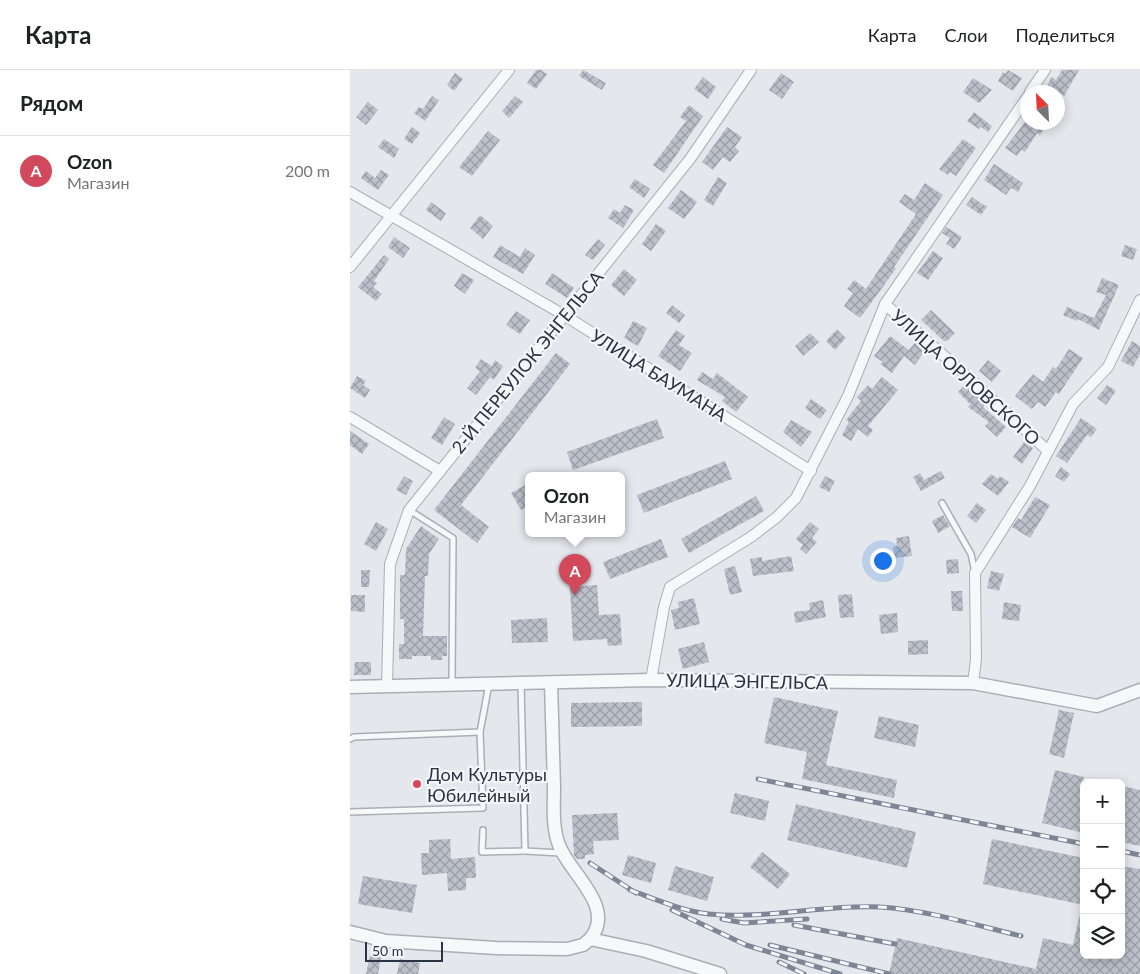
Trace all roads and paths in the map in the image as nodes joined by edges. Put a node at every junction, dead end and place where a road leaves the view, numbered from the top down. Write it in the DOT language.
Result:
graph roads {
  1 [pos="509,70"];
  2 [pos="751,70"];
  3 [pos="1045,70"];
  4 [pos="1035,85"];
  5 [pos="1020,108"];
  6 [pos="350,192"];
  7 [pos="390,217"];
  8 [pos="350,267"];
  9 [pos="1140,300"];
  10 [pos="885,304"];
  11 [pos="564,315"];
  12 [pos="350,417"];
  13 [pos="1048,451"];
  14 [pos="440,471"];
  15 [pos="811,471"];
  16 [pos="942,503"];
  17 [pos="409,510"];
  18 [pos="975,572"];
  19 [pos="651,680"];
  20 [pos="489,683"];
  21 [pos="521,683"];
  22 [pos="551,683"];
  23 [pos="973,683"];
  24 [pos="452,684"];
  25 [pos="387,686"];
  26 [pos="350,687"];
  27 [pos="1140,690"];
  28 [pos="480,732"];
  29 [pos="350,739"];
  30 [pos="350,812"];
  31 [pos="483,830"];
  32 [pos="524,852"];
  33 [pos="562,854"];
  34 [pos="350,932"];
  35 [pos="590,939"];
  36 [pos="720,974"];
  1 -- 7 [label="street"];
  2 -- 11 [label="street, 2-Й ПЕРЕУЛОК ЭНГЕЛЬСА"];
  3 -- 4 [label="street"];
  5 -- 10 [label="street"];
  6 -- 7 [label="street, УЛИЦА БАУМАНА"];
  7 -- 8 [label="street"];
  7 -- 11 [label="street, УЛИЦА БАУМАНА"];
  9 -- 13 [label="street, УЛИЦА ОРЛОВСКОГО"];
  10 -- 13 [label="street, УЛИЦА ОРЛОВСКОГО"];
  10 -- 15 [label="street"];
  11 -- 14 [label="street, 2-Й ПЕРЕУЛОК ЭНГЕЛЬСА"];
  11 -- 15 [label="street, УЛИЦА БАУМАНА"];
  12 -- 14 [label="street"];
  13 -- 18 [label="street, УЛИЦА ОРЛОВСКОГО"];
  14 -- 17 [label="street, 2-Й ПЕРЕУЛОК ЭНГЕЛЬСА"];
  15 -- 19 [label="street"];
  16 -- 18 [label="lane"];
  17 -- 24 [label="lane"];
  17 -- 25 [label="street, 2-Й ПЕРЕУЛОК ЭНГЕЛЬСА"];
  18 -- 23 [label="street"];
  19 -- 22 [label="street, УЛИЦА ЭНГЕЛЬСА"];
  19 -- 23 [label="street, УЛИЦА ЭНГЕЛЬСА"];
  20 -- 21 [label="street, УЛИЦА ЭНГЕЛЬСА"];
  20 -- 24 [label="street, УЛИЦА ЭНГЕЛЬСА"];
  20 -- 28 [label="lane"];
  21 -- 22 [label="street, УЛИЦА ЭНГЕЛЬСА"];
  21 -- 32 [label="lane"];
  22 -- 33 [label="street"];
  23 -- 27 [label="street, УЛИЦА ЭНГЕЛЬСА"];
  24 -- 25 [label="street, УЛИЦА ЭНГЕЛЬСА"];
  25 -- 26 [label="street, УЛИЦА ЭНГЕЛЬСА"];
  28 -- 29 [label="lane"];
  28 -- 30 [label="lane"];
  31 -- 32 [label="lane"];
  32 -- 33 [label="lane"];
  33 -- 35 [label="street"];
  34 -- 35 [label="street"];
  35 -- 36 [label="street"];
}
